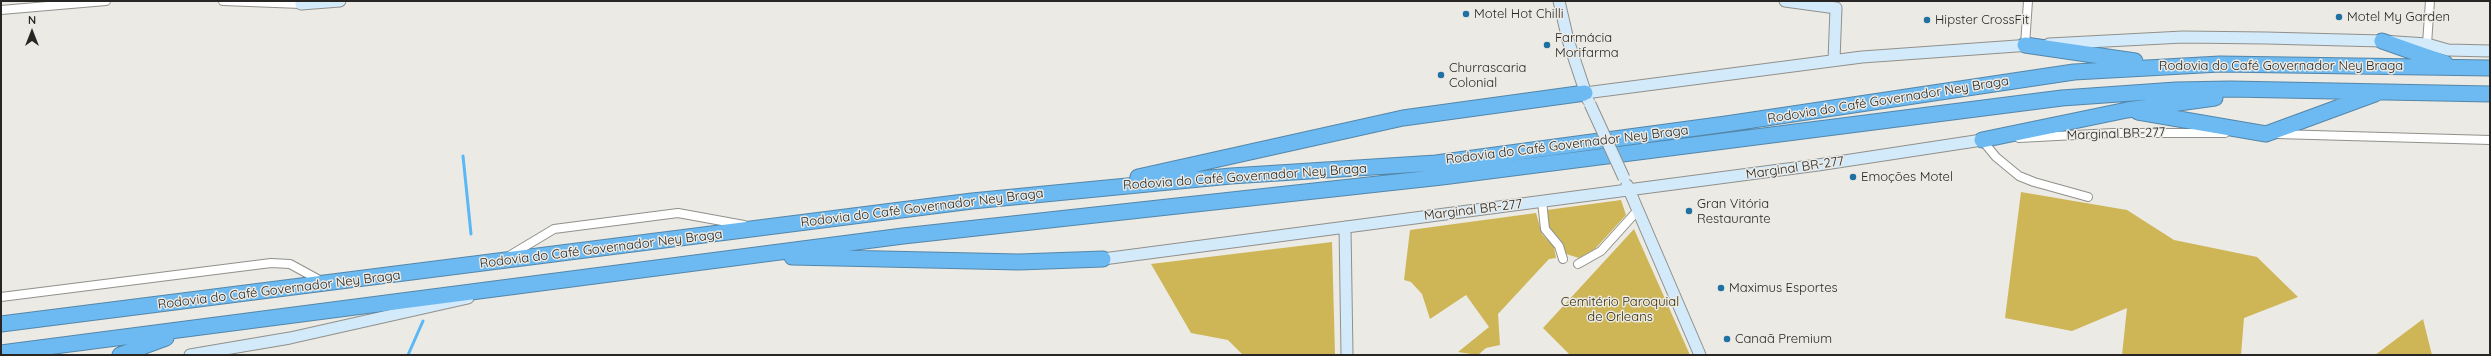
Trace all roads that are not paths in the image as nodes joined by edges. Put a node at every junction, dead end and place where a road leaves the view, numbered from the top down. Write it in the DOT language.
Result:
graph roads {
  1 [pos="106,1"];
  2 [pos="224,1"];
  3 [pos="340,1"];
  4 [pos="1559,1"];
  5 [pos="1786,1"];
  6 [pos="2028,1"];
  7 [pos="2430,1"];
  8 [pos="82,2"];
  9 [pos="301,2"];
  10 [pos="1837,5"];
  11 [pos="1,10"];
  12 [pos="2382,41"];
  13 [pos="2427,44"];
  14 [pos="2025,45"];
  15 [pos="2490,51"];
  16 [pos="1834,60"];
  17 [pos="2166,66"];
  18 [pos="2457,67"];
  19 [pos="2490,68"];
  20 [pos="2334,89"];
  21 [pos="2383,91"];
  22 [pos="2490,94"];
  23 [pos="1587,98"];
  24 [pos="2127,110"];
  25 [pos="2266,134"];
  26 [pos="1982,140"];
  27 [pos="2490,140"];
  28 [pos="1077,190"];
  29 [pos="1629,190"];
  30 [pos="2088,197"];
  31 [pos="1542,201"];
  32 [pos="1638,210"];
  33 [pos="1345,227"];
  34 [pos="760,228"];
  35 [pos="743,256"];
  36 [pos="1103,259"];
  37 [pos="1563,259"];
  38 [pos="498,262"];
  39 [pos="1578,264"];
  40 [pos="328,284"];
  41 [pos="523,286"];
  42 [pos="1,297"];
  43 [pos="1,324"];
  44 [pos="195,328"];
  45 [pos="1,353"];
  46 [pos="120,355"];
  47 [pos="190,355"];
  48 [pos="1347,355"];
  49 [pos="1700,355"];
  1 -- 8 [label="street"];
  2 -- 9 [label="street"];
  3 -- 9 [label="main road"];
  4 -- 23 [label="main road"];
  5 -- 10 [label="main road"];
  6 -- 14 [label="street"];
  7 -- 13 [label="street"];
  8 -- 11 [label="street"];
  10 -- 16 [label="main road"];
  12 -- 13 [label="main road"];
  12 -- 14 [label="main road"];
  12 -- 18 [label="highway"];
  13 -- 15 [label="main road"];
  14 -- 16 [label="main road"];
  14 -- 17 [label="highway"];
  16 -- 23 [label="main road"];
  17 -- 18 [label="highway, Rodovia do Café Governador Ney Braga"];
  17 -- 28 [label="highway, Rodovia do Café Governador Ney Braga"];
  18 -- 19 [label="highway, Rodovia do Café Governador Ney Braga"];
  20 -- 21 [label="highway, Rodovia do Café Governador Ney Braga"];
  20 -- 24 [label="highway"];
  20 -- 35 [label="highway, Rodovia do Café Governador Ney Braga"];
  21 -- 22 [label="highway, Rodovia do Café Governador Ney Braga"];
  21 -- 25 [label="highway"];
  23 -- 28 [label="highway"];
  23 -- 29 [label="main road, bridge"];
  24 -- 25 [label="highway"];
  24 -- 26 [label="highway"];
  25 -- 26 [label="street, Marginal BR-277"];
  25 -- 27 [label="street, Marginal BR-277"];
  26 -- 29 [label="main road, Marginal BR-277"];
  26 -- 30 [label="street"];
  28 -- 34 [label="highway, Rodovia do Café Governador Ney Braga"];
  29 -- 31 [label="main road, Marginal BR-277"];
  29 -- 32 [label="main road"];
  31 -- 33 [label="main road, Marginal BR-277"];
  31 -- 37 [label="street"];
  32 -- 39 [label="street"];
  32 -- 49 [label="main road"];
  33 -- 36 [label="main road, Marginal BR-277"];
  33 -- 48 [label="main road"];
  34 -- 38 [label="highway, Rodovia do Café Governador Ney Braga"];
  34 -- 38 [label="street"];
  35 -- 36 [label="highway"];
  35 -- 41 [label="highway, Rodovia do Café Governador Ney Braga"];
  38 -- 40 [label="highway, Rodovia do Café Governador Ney Braga"];
  40 -- 42 [label="street"];
  40 -- 43 [label="highway, Rodovia do Café Governador Ney Braga"];
  41 -- 44 [label="highway, Rodovia do Café Governador Ney Braga"];
  41 -- 47 [label="main road"];
  44 -- 45 [label="highway, Rodovia do Café Governador Ney Braga"];
  44 -- 46 [label="highway"];
}
